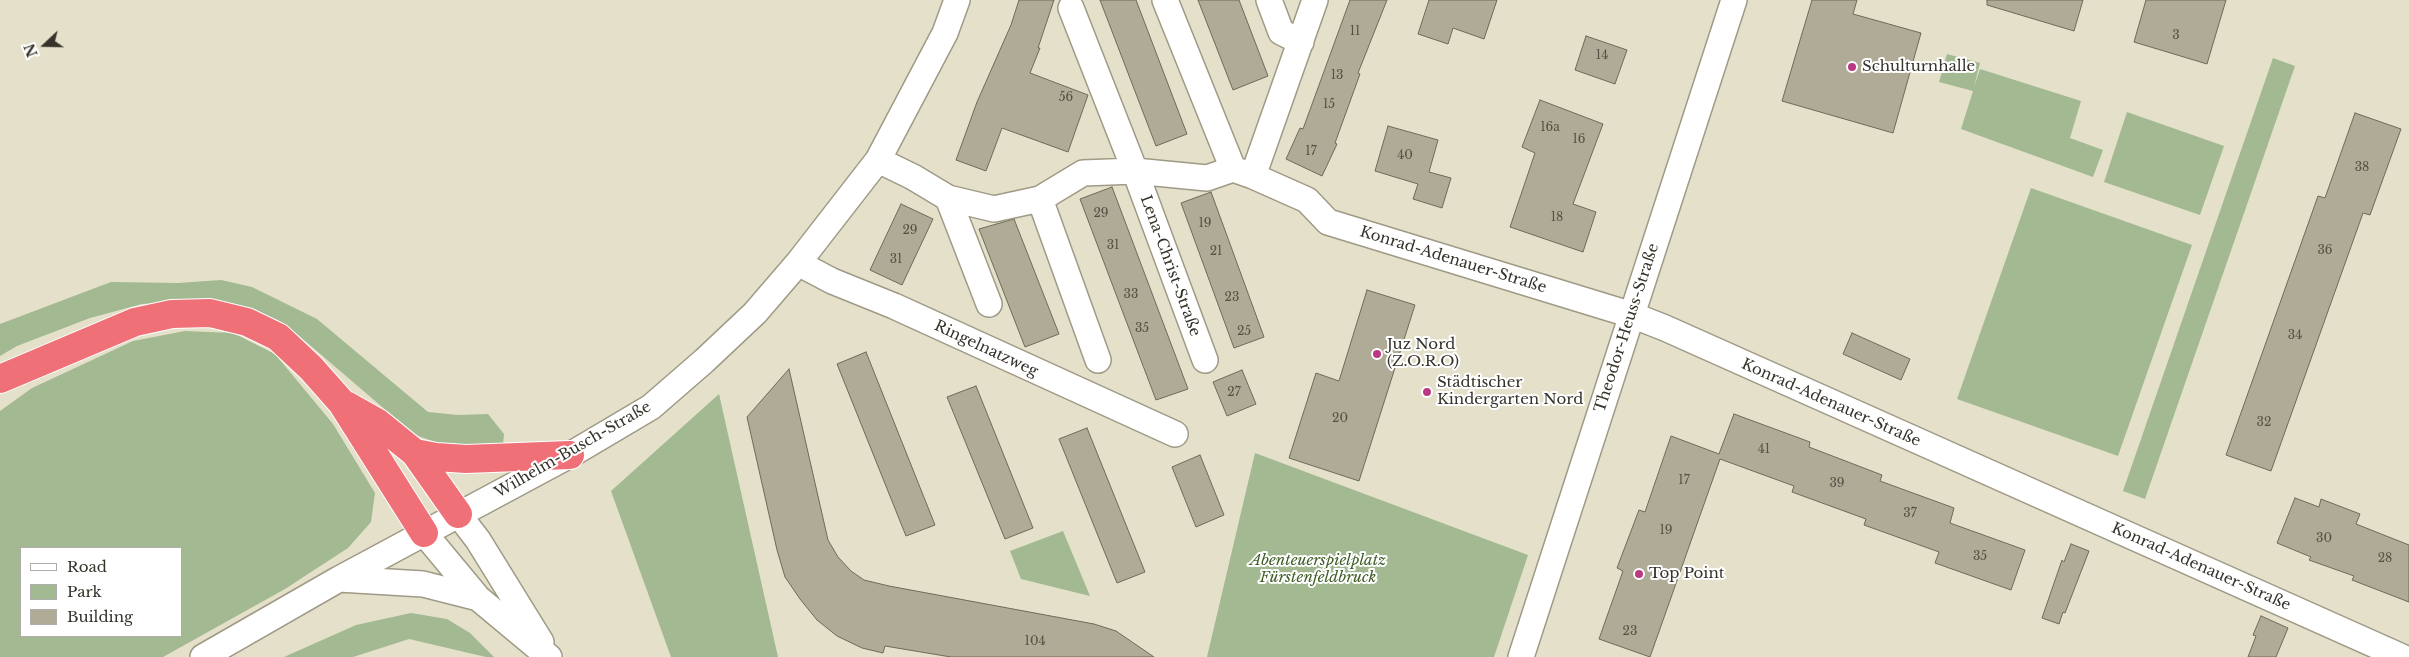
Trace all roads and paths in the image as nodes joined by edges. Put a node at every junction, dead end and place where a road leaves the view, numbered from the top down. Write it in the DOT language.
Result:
graph roads {
  1 [pos="957,0"];
  2 [pos="1166,0"];
  3 [pos="1269,0"];
  4 [pos="1315,0"];
  5 [pos="1734,0"];
  6 [pos="1070,8"];
  7 [pos="1301,42"];
  8 [pos="878,160"];
  9 [pos="1135,171"];
  10 [pos="1243,173"];
  11 [pos="948,198"];
  12 [pos="1040,199"];
  13 [pos="798,263"];
  14 [pos="988,304"];
  15 [pos="1632,315"];
  16 [pos="1098,360"];
  17 [pos="1204,360"];
  18 [pos="25,370"];
  19 [pos="0,378"];
  20 [pos="0,392"];
  21 [pos="342,403"];
  22 [pos="1174,434"];
  23 [pos="415,453"];
  24 [pos="570,455"];
  25 [pos="458,514"];
  26 [pos="424,533"];
  27 [pos="339,579"];
  28 [pos="478,598"];
  29 [pos="203,657"];
  30 [pos="550,657"];
  31 [pos="1521,657"];
  32 [pos="2402,657"];
  1 -- 8 [label="street, Wilhelm-Busch-Straße"];
  2 -- 10 [label="street"];
  3 -- 7 [label="street"];
  4 -- 7 [label="street"];
  5 -- 15 [label="street, Theodor-Heuss-Straße"];
  6 -- 9 [label="street, Lena-Christ-Straße"];
  7 -- 10 [label="street"];
  8 -- 11 [label="street, Lena-Christ-Straße"];
  8 -- 13 [label="street, Wilhelm-Busch-Straße"];
  9 -- 10 [label="street, Lena-Christ-Straße"];
  9 -- 12 [label="street, Lena-Christ-Straße"];
  9 -- 17 [label="street, Lena-Christ-Straße"];
  10 -- 15 [label="street, Konrad-Adenauer-Straße"];
  11 -- 12 [label="street, Lena-Christ-Straße"];
  11 -- 14 [label="street"];
  12 -- 16 [label="street"];
  13 -- 22 [label="street, Ringelnatzweg"];
  13 -- 24 [label="street, Wilhelm-Busch-Straße"];
  15 -- 31 [label="street, Theodor-Heuss-Straße"];
  15 -- 32 [label="street, Konrad-Adenauer-Straße"];
  18 -- 19 [label="highway"];
  18 -- 20 [label="highway"];
  18 -- 21 [label="highway"];
  21 -- 23 [label="highway"];
  21 -- 26 [label="highway"];
  23 -- 24 [label="highway"];
  23 -- 25 [label="highway"];
  24 -- 25 [label="street, Wilhelm-Busch-Straße"];
  25 -- 26 [label="street, Wilhelm-Busch-Straße"];
  25 -- 30 [label="street"];
  26 -- 27 [label="street, Wilhelm-Busch-Straße"];
  26 -- 28 [label="street"];
  27 -- 28 [label="street"];
  27 -- 29 [label="street, Wilhelm-Busch-Straße"];
  28 -- 30 [label="street"];
}
